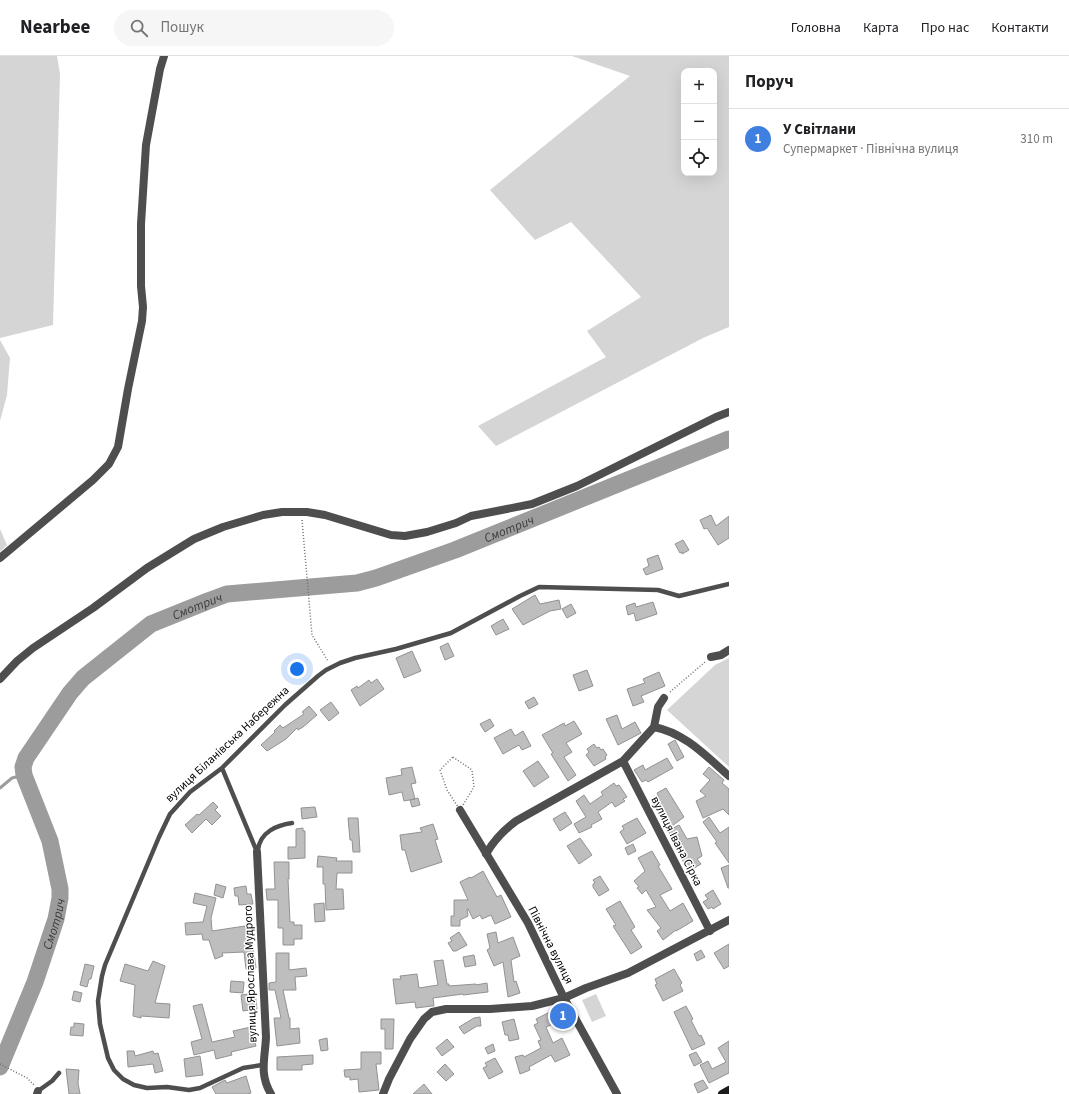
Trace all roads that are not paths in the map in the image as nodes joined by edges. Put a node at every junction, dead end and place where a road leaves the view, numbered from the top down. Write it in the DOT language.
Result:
graph roads {
  1 [pos="164,56"];
  2 [pos="729,412"];
  3 [pos="0,558"];
  4 [pos="729,584"];
  5 [pos="729,650"];
  6 [pos="711,658"];
  7 [pos="0,679"];
  8 [pos="664,698"];
  9 [pos="654,728"];
  10 [pos="623,761"];
  11 [pos="222,768"];
  12 [pos="729,776"];
  13 [pos="460,810"];
  14 [pos="292,823"];
  15 [pos="258,852"];
  16 [pos="486,854"];
  17 [pos="729,920"];
  18 [pos="710,931"];
  19 [pos="564,998"];
  20 [pos="262,1065"];
  21 [pos="58,1073"];
  22 [pos="729,1090"];
  23 [pos="38,1093"];
  24 [pos="271,1094"];
  25 [pos="382,1094"];
  26 [pos="617,1094"];
  27 [pos="722,1094"];
  1 -- 3 [label="street"];
  2 -- 7 [label="street"];
  4 -- 11 [label="lane, вулиця Біланівська Набережна"];
  5 -- 6 [label="street"];
  8 -- 9 [label="street"];
  9 -- 10 [label="street"];
  9 -- 12 [label="street"];
  10 -- 16 [label="street"];
  10 -- 18 [label="street, вулиця Івана Сірка"];
  11 -- 15 [label="lane"];
  11 -- 20 [label="lane, вулиця Біланівська Набережна"];
  13 -- 16 [label="street, Північна вулиця"];
  14 -- 15 [label="lane"];
  15 -- 20 [label="street, вулиця Ярослава Мудрого"];
  16 -- 19 [label="street, Північна вулиця"];
  17 -- 18 [label="street"];
  18 -- 19 [label="street"];
  19 -- 25 [label="street"];
  19 -- 26 [label="street, Північна вулиця"];
  20 -- 24 [label="street, вулиця Ярослава Мудрого"];
  21 -- 23 [label="lane"];
  22 -- 27 [label="street"];
}
